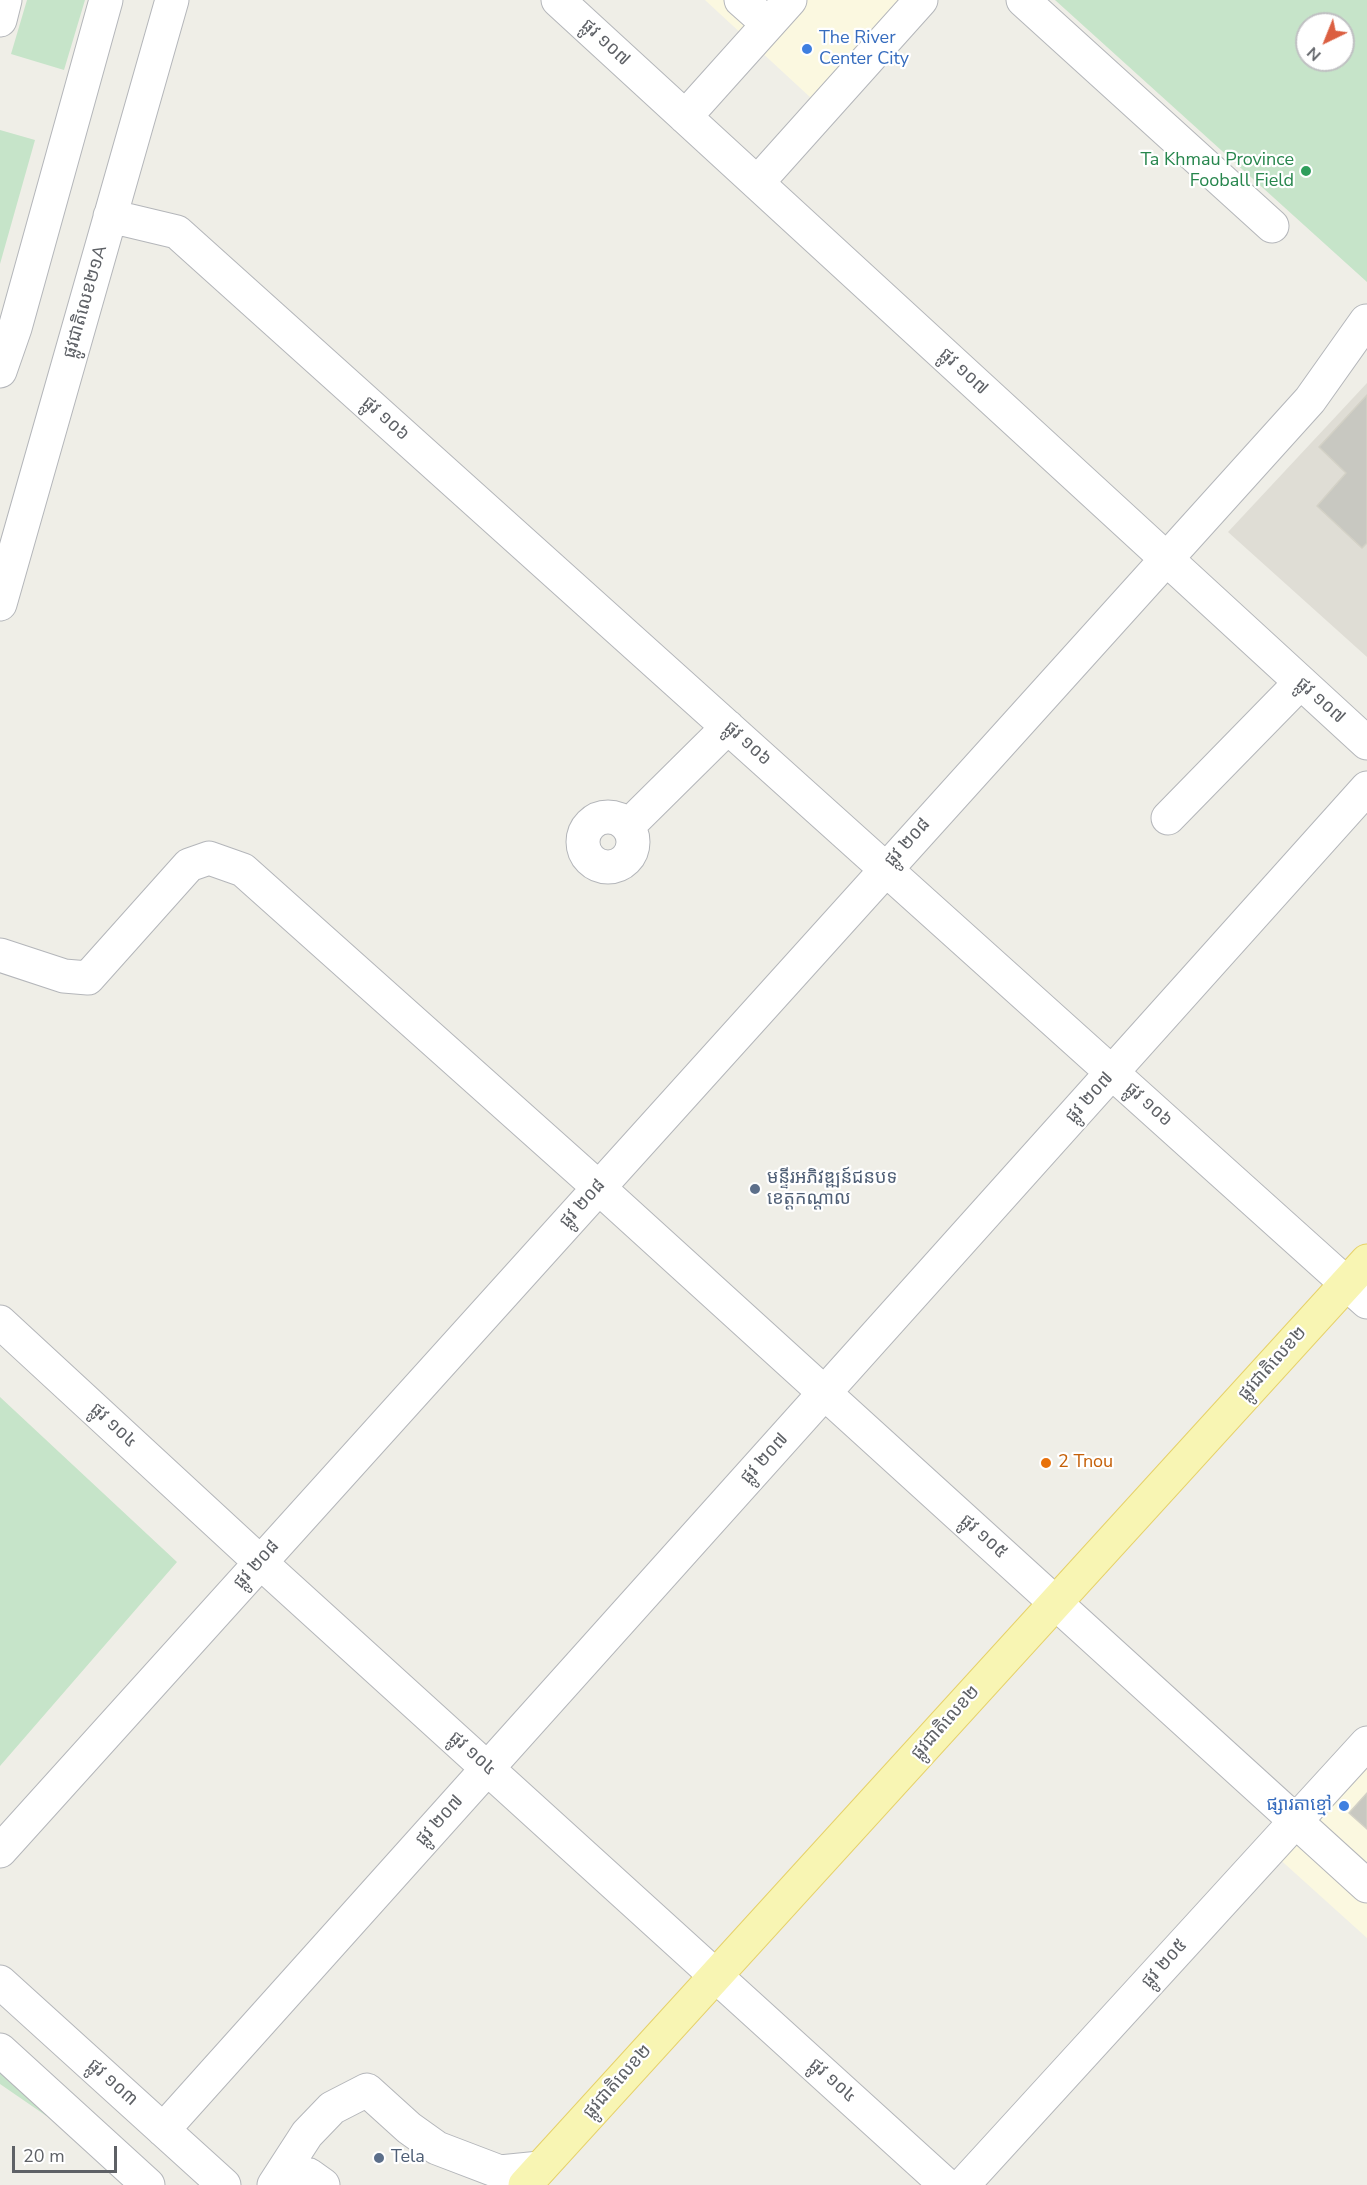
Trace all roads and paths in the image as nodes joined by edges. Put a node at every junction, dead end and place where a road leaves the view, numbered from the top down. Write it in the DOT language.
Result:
graph roads {
  1 [pos="5,0"];
  2 [pos="106,0"];
  3 [pos="172,0"];
  4 [pos="558,0"];
  5 [pos="741,0"];
  6 [pos="790,0"];
  7 [pos="921,0"];
  8 [pos="1023,0"];
  9 [pos="0,20"];
  10 [pos="768,24"];
  11 [pos="685,117"];
  12 [pos="757,183"];
  13 [pos="110,216"];
  14 [pos="1272,226"];
  15 [pos="1366,321"];
  16 [pos="0,371"];
  17 [pos="1165,558"];
  18 [pos="0,604"];
  19 [pos="1300,683"];
  20 [pos="728,727"];
  21 [pos="1367,743"];
  22 [pos="1367,789"];
  23 [pos="1168,818"];
  24 [pos="628,826"];
  25 [pos="885,868"];
  26 [pos="0,955"];
  27 [pos="1112,1073"];
  28 [pos="598,1187"];
  29 [pos="1360,1282"];
  30 [pos="0,1322"];
  31 [pos="824,1393"];
  32 [pos="260,1562"];
  33 [pos="1055,1602"];
  34 [pos="1367,1743"];
  35 [pos="488,1768"];
  36 [pos="1295,1821"];
  37 [pos="0,1851"];
  38 [pos="1367,1886"];
  39 [pos="715,1975"];
  40 [pos="0,1982"];
  41 [pos="0,2050"];
  42 [pos="163,2130"];
  43 [pos="533,2176"];
  44 [pos="148,2185"];
  45 [pos="224,2185"];
  46 [pos="274,2185"];
  47 [pos="285,2185"];
  48 [pos="323,2185"];
  49 [pos="946,2185"];
  50 [pos="963,2185"];
  1 -- 9 [label="street"];
  2 -- 16 [label="street"];
  3 -- 13 [label="street, ផ្លូវជាតិលេខ២១A"];
  4 -- 11 [label="street, ផ្លូវ ១០៧"];
  5 -- 10 [label="street"];
  6 -- 10 [label="street"];
  7 -- 12 [label="street"];
  8 -- 14 [label="street"];
  10 -- 11 [label="street"];
  11 -- 12 [label="street, ផ្លូវ ១០៧"];
  12 -- 17 [label="street, ផ្លូវ ១០៧"];
  13 -- 18 [label="street, ផ្លូវជាតិលេខ២១A"];
  13 -- 20 [label="street, ផ្លូវ ១០៦"];
  15 -- 17 [label="street, ផ្លូវ ២០៨"];
  17 -- 19 [label="street, ផ្លូវ ១០៧"];
  17 -- 25 [label="street, ផ្លូវ ២០៨"];
  19 -- 21 [label="street, ផ្លូវ ១០៧"];
  19 -- 23 [label="street"];
  20 -- 24 [label="street"];
  20 -- 25 [label="street, ផ្លូវ ១០៦"];
  22 -- 27 [label="street, ផ្លូវ ២០៧"];
  25 -- 27 [label="street, ផ្លូវ ១០៦"];
  25 -- 28 [label="street, ផ្លូវ ២០៨"];
  26 -- 28 [label="street, ផ្លូវ ១០៥"];
  27 -- 29 [label="street, ផ្លូវ ១០៦"];
  27 -- 31 [label="street, ផ្លូវ ២០៧"];
  28 -- 31 [label="street, ផ្លូវ ១០៥"];
  28 -- 32 [label="street, ផ្លូវ ២០៨"];
  29 -- 33 [label="main road, ផ្លូវជាតិលេខ២"];
  30 -- 32 [label="street, ផ្លូវ ១០៤"];
  31 -- 33 [label="street, ផ្លូវ ១០៥"];
  31 -- 35 [label="street, ផ្លូវ ២០៧"];
  32 -- 35 [label="street, ផ្លូវ ១០៤"];
  32 -- 37 [label="street, ផ្លូវ ២០៨"];
  33 -- 36 [label="street, ផ្លូវ ១០៥"];
  33 -- 39 [label="main road, ផ្លូវជាតិលេខ២"];
  34 -- 36 [label="street, ផ្លូវ ២០៥"];
  35 -- 39 [label="street, ផ្លូវ ១០៤"];
  35 -- 42 [label="street, ផ្លូវ ២០៧"];
  36 -- 38 [label="street, ផ្លូវ ១០៥"];
  36 -- 50 [label="street, ផ្លូវ ២០៥"];
  39 -- 43 [label="main road, ផ្លូវជាតិលេខ២"];
  39 -- 49 [label="street, ផ្លូវ ១០៤"];
  40 -- 42 [label="street, ផ្លូវ ១០៣"];
  41 -- 44 [label="street"];
  42 -- 45 [label="street, ផ្លូវ ១០៣"];
  43 -- 46 [label="street"];
  47 -- 48 [label="street"];
}
